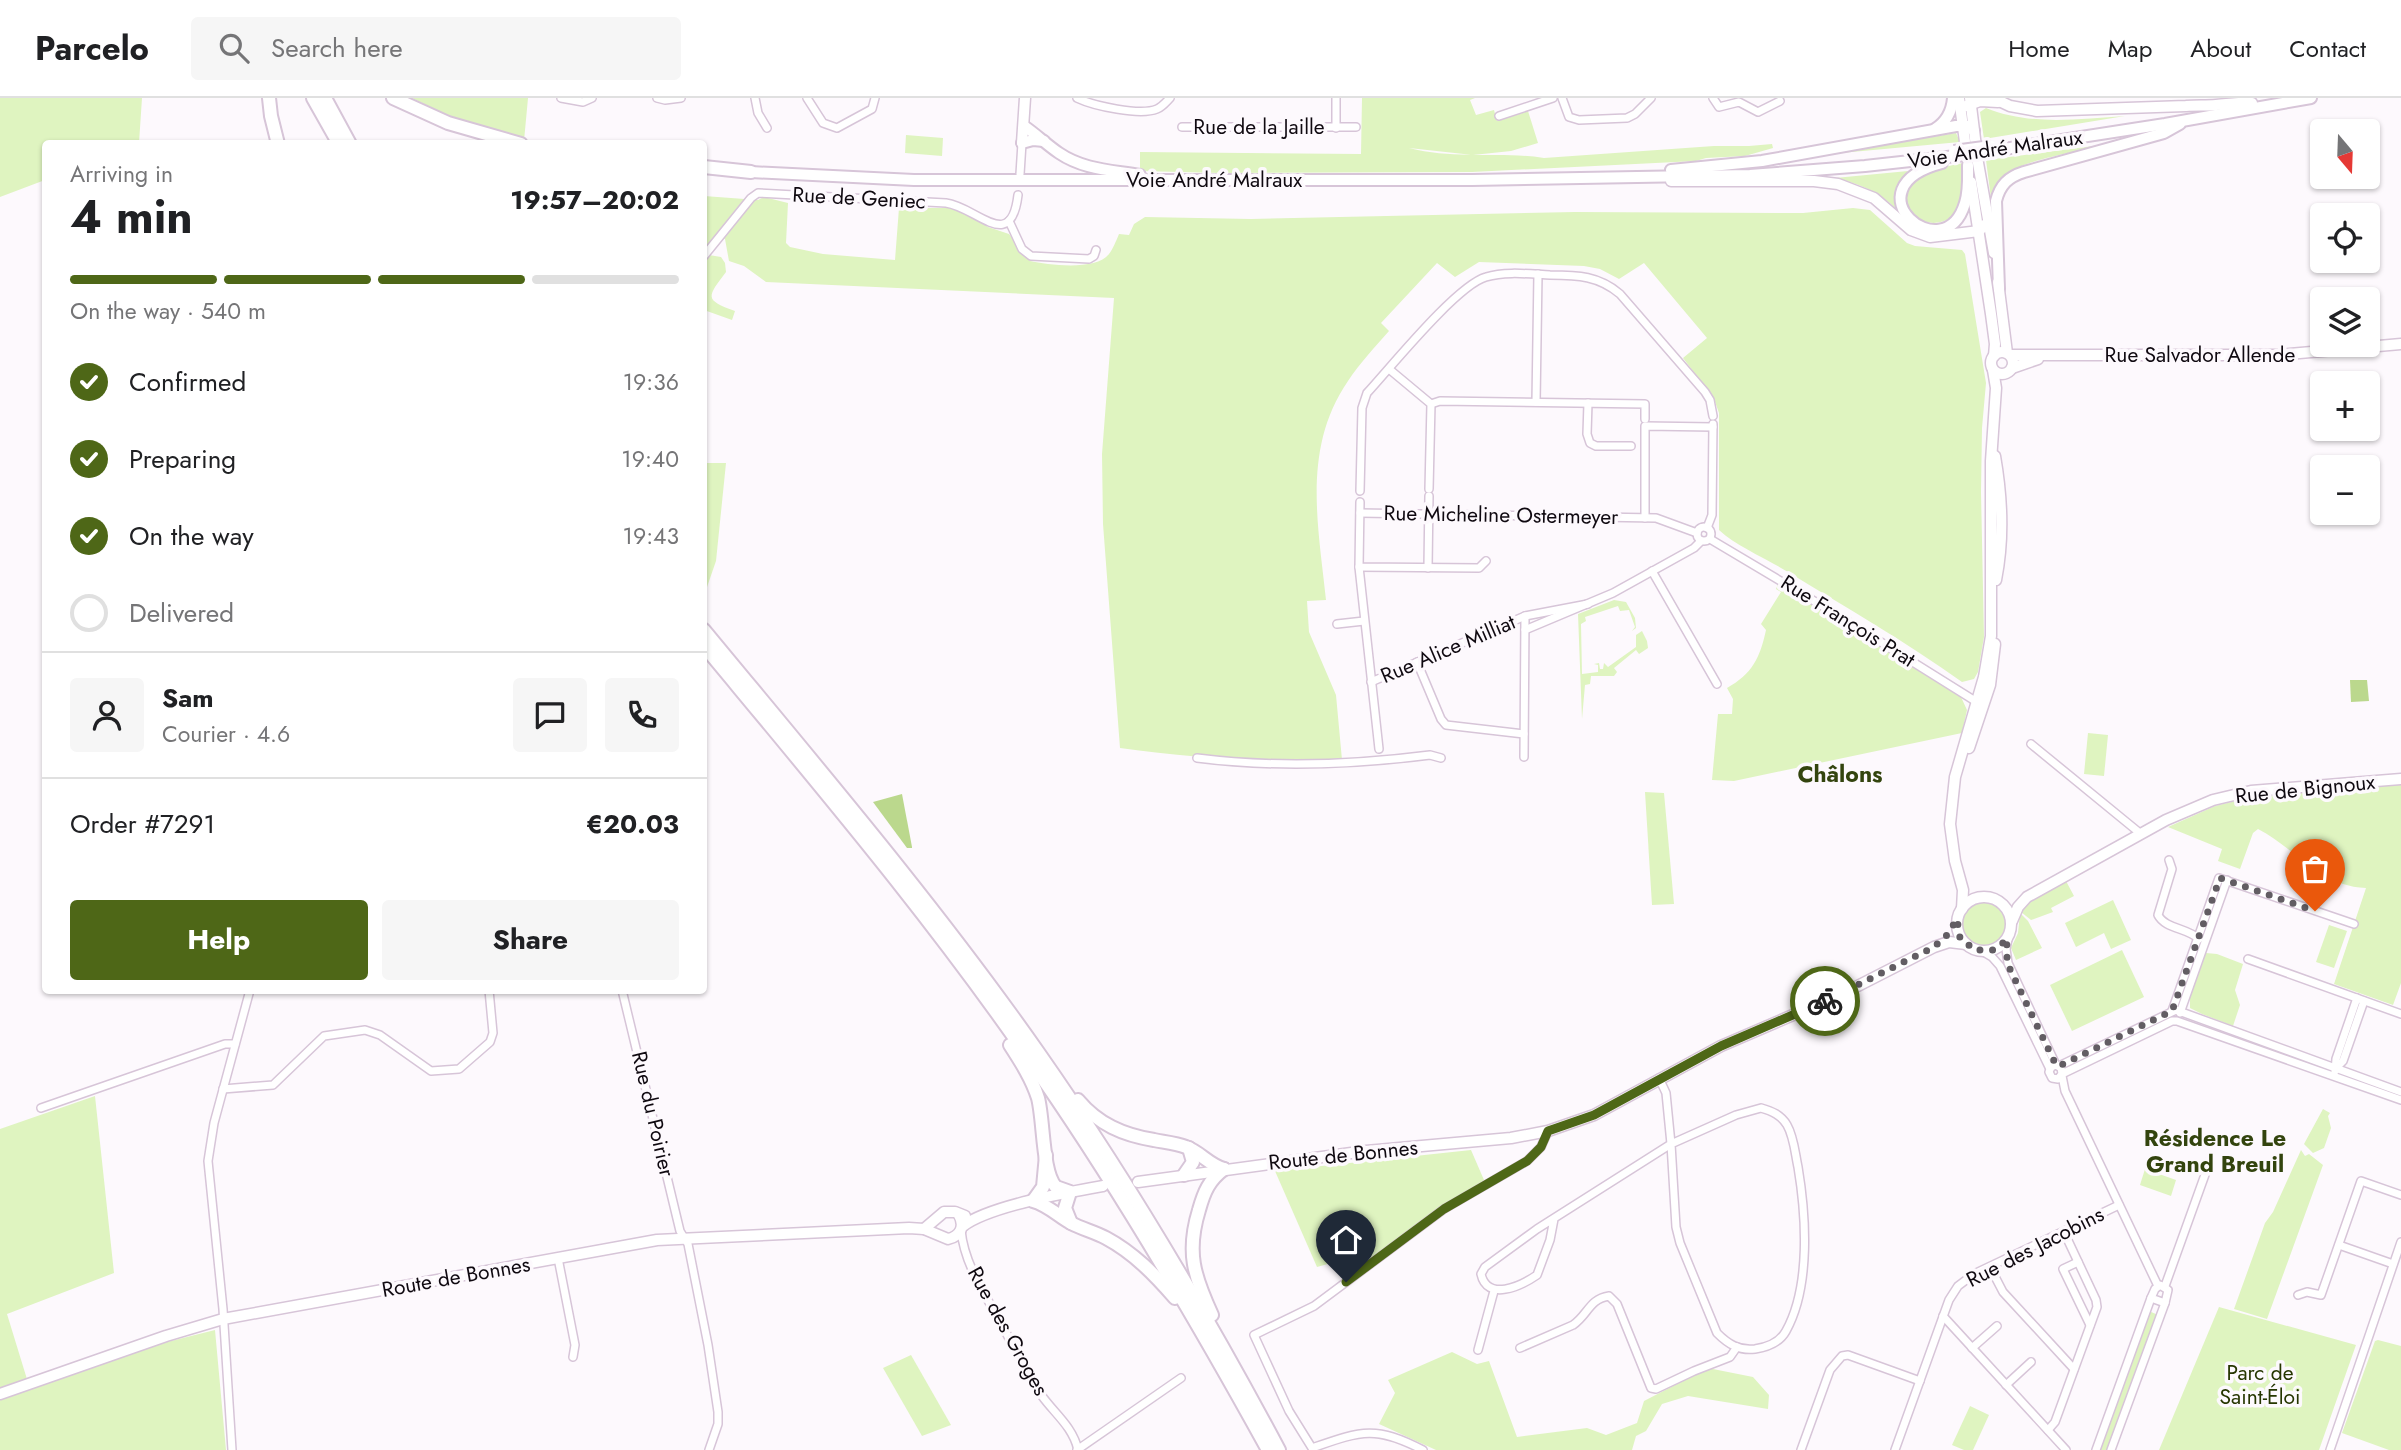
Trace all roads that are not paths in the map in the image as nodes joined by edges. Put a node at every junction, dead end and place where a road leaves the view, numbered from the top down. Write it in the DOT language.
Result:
graph roads {
  1 [pos="269,98"];
  2 [pos="313,98"];
  3 [pos="325,98"];
  4 [pos="394,98"];
  5 [pos="561,98"];
  6 [pos="592,98"];
  7 [pos="657,98"];
  8 [pos="681,98"];
  9 [pos="755,98"];
  10 [pos="807,98"];
  11 [pos="875,98"];
  12 [pos="1025,98"];
  13 [pos="1077,98"];
  14 [pos="1170,98"];
  15 [pos="1336,98"];
  16 [pos="1553,98"];
  17 [pos="1562,98"];
  18 [pos="1651,98"];
  19 [pos="1713,98"];
  20 [pos="1953,98"];
  21 [pos="1959,98"];
  22 [pos="2282,98"];
  23 [pos="2311,98"];
  24 [pos="1970,100"];
  25 [pos="1780,101"];
  26 [pos="1999,101"];
  27 [pos="2252,103"];
  28 [pos="1960,111"];
  29 [pos="1499,116"];
  30 [pos="2185,121"];
  31 [pos="1962,125"];
  32 [pos="1024,126"];
  33 [pos="1182,127"];
  34 [pos="1356,127"];
  35 [pos="767,128"];
  36 [pos="1336,128"];
  37 [pos="1932,130"];
  38 [pos="1974,131"];
  39 [pos="277,140"];
  40 [pos="336,140"];
  41 [pos="348,140"];
  42 [pos="507,140"];
  43 [pos="1044,141"];
  44 [pos="1022,143"];
  45 [pos="1991,149"];
  46 [pos="1960,157"];
  47 [pos="707,167"];
  48 [pos="751,172"];
  49 [pos="707,173"];
  50 [pos="1020,174"];
  51 [pos="1611,177"];
  52 [pos="1177,180"];
  53 [pos="1018,195"];
  54 [pos="1009,221"];
  55 [pos="1989,221"];
  56 [pos="1979,231"];
  57 [pos="1096,250"];
  58 [pos="707,252"];
  59 [pos="1538,274"];
  60 [pos="1999,289"];
  61 [pos="2005,339"];
  62 [pos="2401,344"];
  63 [pos="2008,354"];
  64 [pos="2081,355"];
  65 [pos="1994,356"];
  66 [pos="1389,369"];
  67 [pos="1993,370"];
  68 [pos="2010,371"];
  69 [pos="1536,402"];
  70 [pos="1588,403"];
  71 [pos="1995,403"];
  72 [pos="1431,404"];
  73 [pos="1645,422"];
  74 [pos="1713,422"];
  75 [pos="1992,435"];
  76 [pos="1645,446"];
  77 [pos="1360,491"];
  78 [pos="1360,502"];
  79 [pos="1360,513"];
  80 [pos="1429,514"];
  81 [pos="1645,518"];
  82 [pos="1707,528"];
  83 [pos="1996,528"];
  84 [pos="1699,537"];
  85 [pos="1710,538"];
  86 [pos="1486,561"];
  87 [pos="1359,567"];
  88 [pos="1428,568"];
  89 [pos="1652,571"];
  90 [pos="1588,604"];
  91 [pos="1525,616"];
  92 [pos="1364,621"];
  93 [pos="1337,624"];
  94 [pos="1525,630"];
  95 [pos="707,634"];
  96 [pos="707,650"];
  97 [pos="1417,662"];
  98 [pos="1371,682"];
  99 [pos="1717,684"];
  100 [pos="1980,704"];
  101 [pos="1524,734"];
  102 [pos="2031,744"];
  103 [pos="1379,749"];
  104 [pos="1524,757"];
  105 [pos="1197,758"];
  106 [pos="1441,758"];
  107 [pos="2401,779"];
  108 [pos="2141,834"];
  109 [pos="2169,860"];
  110 [pos="1955,861"];
  111 [pos="2060,878"];
  112 [pos="1992,898"];
  113 [pos="1959,914"];
  114 [pos="2012,921"];
  115 [pos="2354,924"];
  116 [pos="2008,939"];
  117 [pos="2201,941"];
  118 [pos="1966,944"];
  119 [pos="1934,947"];
  120 [pos="1982,951"];
  121 [pos="2248,959"];
  122 [pos="249,994"];
  123 [pos="489,994"];
  124 [pos="623,994"];
  125 [pos="2361,1000"];
  126 [pos="990,1005"];
  127 [pos="2401,1014"];
  128 [pos="2175,1016"];
  129 [pos="235,1044"];
  130 [pos="1038,1052"];
  131 [pos="2057,1071"];
  132 [pos="2335,1072"];
  133 [pos="1659,1079"];
  134 [pos="223,1089"];
  135 [pos="2401,1092"];
  136 [pos="2401,1100"];
  137 [pos="41,1108"];
  138 [pos="1548,1131"];
  139 [pos="1671,1144"];
  140 [pos="1189,1148"];
  141 [pos="1046,1155"];
  142 [pos="2211,1158"];
  143 [pos="1224,1169"];
  144 [pos="1187,1175"];
  145 [pos="1138,1182"];
  146 [pos="1103,1186"];
  147 [pos="1070,1192"];
  148 [pos="1204,1193"];
  149 [pos="2401,1195"];
  150 [pos="1033,1201"];
  151 [pos="2119,1205"];
  152 [pos="936,1219"];
  153 [pos="1554,1219"];
  154 [pos="1070,1223"];
  155 [pos="959,1227"];
  156 [pos="925,1229"];
  157 [pos="2064,1232"];
  158 [pos="939,1234"];
  159 [pos="684,1237"];
  160 [pos="2401,1242"];
  161 [pos="2339,1245"];
  162 [pos="558,1258"];
  163 [pos="2078,1262"];
  164 [pos="2393,1264"];
  165 [pos="1990,1267"];
  166 [pos="2161,1286"];
  167 [pos="1494,1290"];
  168 [pos="2298,1295"];
  169 [pos="2151,1298"];
  170 [pos="2165,1303"];
  171 [pos="1943,1316"];
  172 [pos="223,1318"];
  173 [pos="2090,1325"];
  174 [pos="1997,1326"];
  175 [pos="1216,1346"];
  176 [pos="1520,1348"];
  177 [pos="1737,1348"];
  178 [pos="1972,1348"];
  179 [pos="1478,1350"];
  180 [pos="573,1357"];
  181 [pos="2031,1362"];
  182 [pos="2074,1369"];
  183 [pos="1181,1378"];
  184 [pos="1920,1381"];
  185 [pos="2006,1385"];
  186 [pos="0,1394"];
  187 [pos="2048,1430"];
  188 [pos="232,1450"];
  189 [pos="709,1450"];
  190 [pos="1077,1450"];
  191 [pos="1268,1450"];
  192 [pos="1279,1450"];
  193 [pos="1423,1450"];
  194 [pos="1801,1450"];
  195 [pos="1895,1450"];
  196 [pos="2066,1450"];
  197 [pos="2096,1450"];
  198 [pos="2111,1450"];
  199 [pos="2330,1450"];
  1 -- 39 [label="highway"];
  2 -- 40 [label="highway"];
  3 -- 41 [label="highway"];
  4 -- 42 [label="highway"];
  5 -- 6 [label="street"];
  7 -- 8 [label="street"];
  9 -- 35 [label="street"];
  10 -- 11 [label="street"];
  12 -- 32 [label="street"];
  13 -- 14 [label="street"];
  15 -- 36 [label="street, Rue de la Jaille"];
  16 -- 29 [label="street"];
  17 -- 18 [label="street"];
  19 -- 25 [label="street"];
  20 -- 37 [label="main road"];
  21 -- 28 [label="street"];
  22 -- 27 [label="main road, Voie André Malraux"];
  23 -- 30 [label="main road, Voie André Malraux"];
  24 -- 26 [label="street"];
  24 -- 28 [label="street"];
  24 -- 38 [label="street"];
  26 -- 27 [label="street"];
  27 -- 45 [label="main road, Voie André Malraux"];
  28 -- 31 [label="street"];
  30 -- 45 [label="main road, Voie André Malraux"];
  30 -- 60 [label="main road"];
  31 -- 37 [label="main road"];
  31 -- 38 [label="main road"];
  31 -- 46 [label="street"];
  32 -- 43 [label="main road"];
  32 -- 44 [label="street"];
  33 -- 36 [label="street, Rue de la Jaille"];
  34 -- 36 [label="street, Rue de la Jaille"];
  37 -- 51 [label="main road"];
  38 -- 55 [label="street"];
  43 -- 44 [label="main road"];
  43 -- 52 [label="main road"];
  44 -- 50 [label="street"];
  45 -- 46 [label="main road, Voie André Malraux, bridge"];
  46 -- 46 [label="main road"];
  46 -- 51 [label="main road, Voie André Malraux"];
  46 -- 56 [label="street"];
  47 -- 48 [label="highway"];
  48 -- 49 [label="highway"];
  48 -- 52 [label="main road, Voie André Malraux"];
  51 -- 52 [label="main road, Voie André Malraux"];
  51 -- 56 [label="street"];
  53 -- 54 [label="street"];
  54 -- 57 [label="street"];
  54 -- 58 [label="street, Rue de Geniec"];
  55 -- 56 [label="street"];
  55 -- 60 [label="street"];
  56 -- 65 [label="street"];
  59 -- 66 [label="street"];
  59 -- 69 [label="street"];
  59 -- 74 [label="street"];
  60 -- 61 [label="street"];
  61 -- 63 [label="street"];
  61 -- 64 [label="street, Rue Salvador Allende"];
  62 -- 64 [label="street, Rue Salvador Allende"];
  63 -- 64 [label="street, Rue Salvador Allende"];
  63 -- 65 [label="street"];
  63 -- 68 [label="street"];
  64 -- 68 [label="street, Rue Salvador Allende"];
  65 -- 67 [label="street"];
  66 -- 72 [label="street"];
  66 -- 77 [label="street"];
  67 -- 68 [label="street"];
  67 -- 71 [label="street"];
  68 -- 71 [label="street"];
  69 -- 70 [label="street"];
  69 -- 72 [label="street"];
  70 -- 73 [label="street"];
  70 -- 76 [label="street"];
  71 -- 75 [label="street"];
  72 -- 80 [label="street"];
  73 -- 74 [label="street"];
  73 -- 76 [label="street"];
  74 -- 82 [label="street"];
  75 -- 83 [label="street"];
  75 -- 83 [label="street"];
  76 -- 81 [label="street"];
  78 -- 79 [label="street"];
  79 -- 80 [label="street, Rue Micheline Ostermeyer"];
  79 -- 87 [label="street, Rue Micheline Ostermeyer"];
  80 -- 81 [label="street, Rue Micheline Ostermeyer"];
  80 -- 88 [label="street"];
  81 -- 84 [label="street, Rue Micheline Ostermeyer"];
  82 -- 84 [label="street"];
  82 -- 85 [label="street"];
  83 -- 100 [label="street"];
  84 -- 85 [label="street"];
  84 -- 89 [label="street"];
  85 -- 100 [label="street, Rue François Prat"];
  86 -- 88 [label="street"];
  87 -- 88 [label="street"];
  87 -- 92 [label="street, Rue Micheline Ostermeyer"];
  89 -- 90 [label="street"];
  89 -- 99 [label="street"];
  90 -- 91 [label="street"];
  90 -- 94 [label="street"];
  91 -- 94 [label="street"];
  91 -- 97 [label="street, Rue Alice Milliat"];
  92 -- 93 [label="street"];
  92 -- 98 [label="street, Rue Micheline Ostermeyer"];
  94 -- 101 [label="street"];
  95 -- 130 [label="highway"];
  96 -- 126 [label="highway"];
  97 -- 98 [label="street, Rue Alice Milliat"];
  97 -- 101 [label="street"];
  98 -- 103 [label="street, Rue Micheline Ostermeyer"];
  100 -- 110 [label="street"];
  101 -- 104 [label="street"];
  102 -- 108 [label="street"];
  105 -- 106 [label="street"];
  107 -- 108 [label="street, Rue de Bignoux"];
  108 -- 111 [label="street, Rue de Bignoux"];
  109 -- 117 [label="street"];
  110 -- 112 [label="street"];
  110 -- 113 [label="street"];
  111 -- 112 [label="street, Rue de Bignoux"];
  111 -- 114 [label="street, Rue de Bignoux"];
  112 -- 113 [label="street"];
  112 -- 114 [label="street"];
  113 -- 118 [label="street"];
  113 -- 119 [label="street"];
  114 -- 116 [label="street"];
  115 -- 117 [label="street"];
  116 -- 120 [label="street"];
  116 -- 131 [label="street"];
  117 -- 128 [label="street"];
  118 -- 119 [label="street"];
  118 -- 120 [label="street"];
  119 -- 133 [label="street"];
  120 -- 131 [label="street"];
  121 -- 125 [label="street"];
  122 -- 129 [label="street"];
  123 -- 134 [label="street"];
  124 -- 159 [label="street, Rue du Poirier"];
  125 -- 127 [label="street"];
  125 -- 132 [label="street"];
  126 -- 141 [label="highway"];
  126 -- 175 [label="highway"];
  128 -- 131 [label="street"];
  128 -- 132 [label="street"];
  129 -- 134 [label="street"];
  129 -- 137 [label="street"];
  130 -- 140 [label="highway"];
  130 -- 175 [label="highway"];
  131 -- 151 [label="street"];
  132 -- 135 [label="street"];
  132 -- 136 [label="street"];
  133 -- 138 [label="street"];
  133 -- 139 [label="street"];
  134 -- 172 [label="street"];
  138 -- 143 [label="street, Route de Bonnes"];
  138 -- 193 [label="street"];
  139 -- 153 [label="street"];
  139 -- 177 [label="street"];
  139 -- 177 [label="street"];
  140 -- 143 [label="highway"];
  140 -- 144 [label="highway"];
  141 -- 147 [label="highway"];
  141 -- 150 [label="highway"];
  142 -- 166 [label="street"];
  143 -- 144 [label="street, Route de Bonnes"];
  143 -- 148 [label="highway"];
  144 -- 145 [label="street, Route de Bonnes"];
  144 -- 148 [label="highway"];
  146 -- 147 [label="street"];
  147 -- 150 [label="street"];
  147 -- 154 [label="highway"];
  148 -- 175 [label="highway"];
  149 -- 161 [label="street"];
  150 -- 154 [label="highway"];
  150 -- 155 [label="street"];
  151 -- 157 [label="street, Rue des Jacobins"];
  151 -- 166 [label="street"];
  152 -- 155 [label="street"];
  152 -- 156 [label="street"];
  152 -- 158 [label="street"];
  153 -- 167 [label="street"];
  153 -- 167 [label="street"];
  154 -- 175 [label="highway"];
  155 -- 158 [label="street"];
  155 -- 190 [label="street, Rue des Groges"];
  156 -- 158 [label="street, Route de Bonnes"];
  156 -- 159 [label="street, Route de Bonnes"];
  157 -- 163 [label="street"];
  157 -- 165 [label="street, Rue des Jacobins"];
  159 -- 162 [label="street, Route de Bonnes"];
  159 -- 189 [label="street, Rue du Poirier"];
  160 -- 164 [label="street"];
  161 -- 164 [label="street"];
  161 -- 168 [label="street"];
  162 -- 172 [label="street, Route de Bonnes"];
  162 -- 180 [label="street"];
  163 -- 173 [label="street"];
  163 -- 173 [label="street"];
  164 -- 199 [label="street"];
  165 -- 171 [label="street, Rue des Jacobins"];
  165 -- 182 [label="street"];
  166 -- 169 [label="street"];
  166 -- 170 [label="street"];
  167 -- 179 [label="street"];
  169 -- 170 [label="street"];
  169 -- 197 [label="street"];
  170 -- 198 [label="street"];
  171 -- 178 [label="street"];
  171 -- 184 [label="street, Rue des Jacobins"];
  172 -- 186 [label="street, Route de Bonnes"];
  172 -- 188 [label="street"];
  173 -- 182 [label="street"];
  174 -- 178 [label="street"];
  175 -- 191 [label="highway"];
  175 -- 192 [label="highway"];
  176 -- 177 [label="street"];
  178 -- 185 [label="street"];
  181 -- 185 [label="street"];
  182 -- 187 [label="street"];
  183 -- 190 [label="street"];
  184 -- 194 [label="street"];
  184 -- 195 [label="street, Rue des Jacobins"];
  185 -- 187 [label="street"];
  187 -- 196 [label="street"];
}
